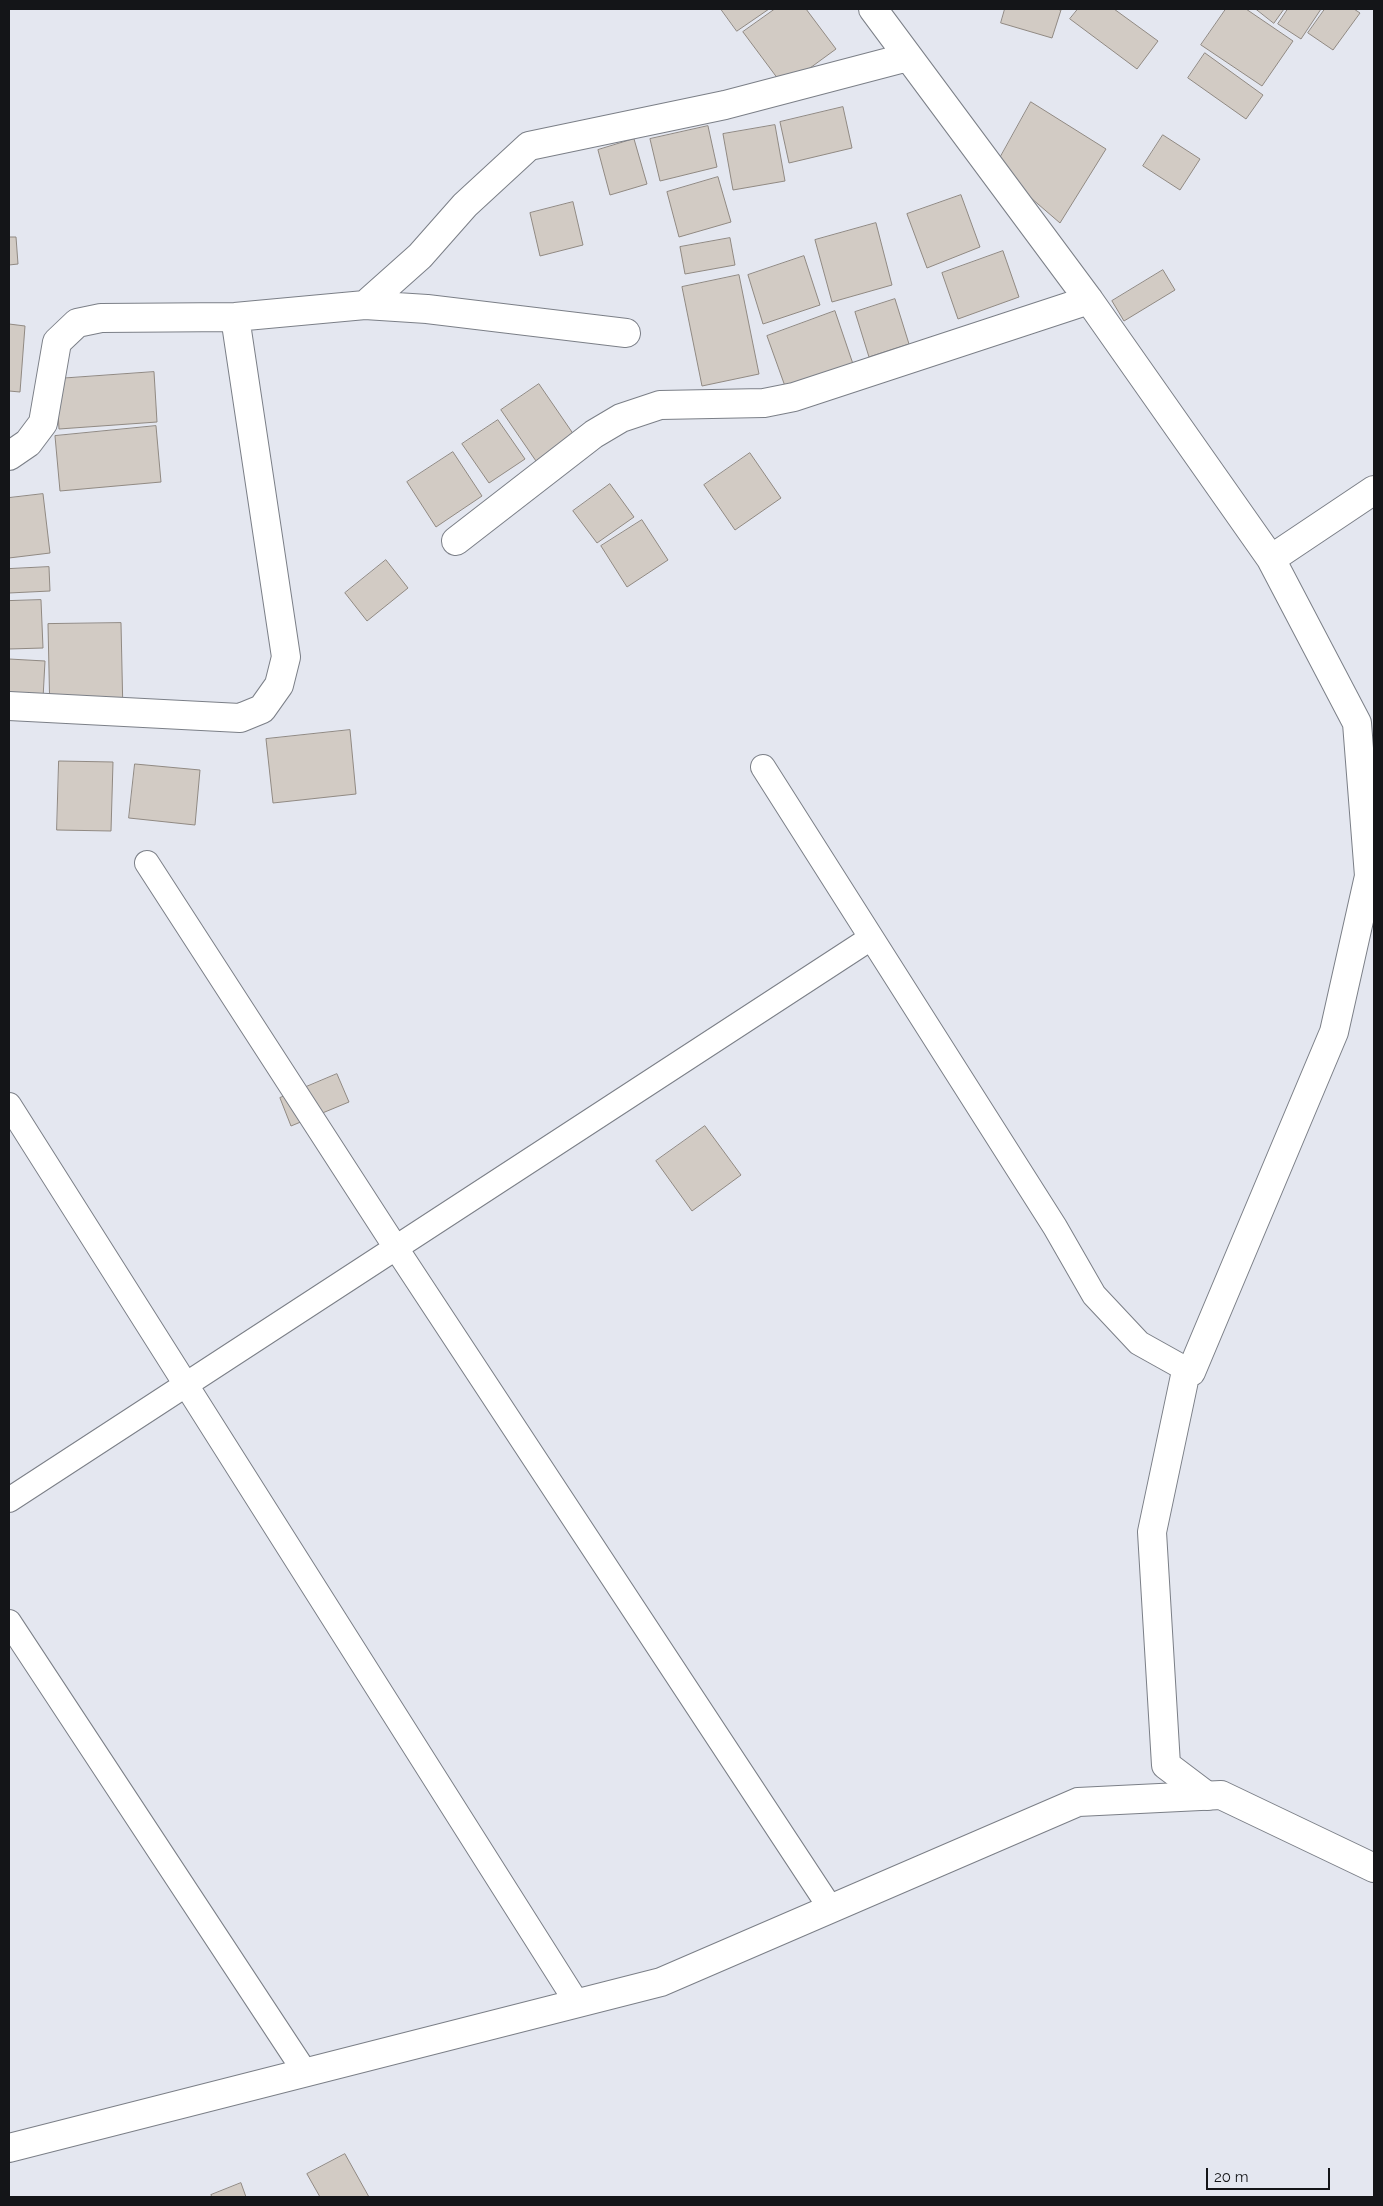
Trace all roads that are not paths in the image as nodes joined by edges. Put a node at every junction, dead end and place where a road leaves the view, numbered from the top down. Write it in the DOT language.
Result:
graph roads {
  1 [pos="873,9"];
  2 [pos="908,58"];
  3 [pos="1089,300"];
  4 [pos="366,305"];
  5 [pos="235,316"];
  6 [pos="626,333"];
  7 [pos="9,456"];
  8 [pos="1374,490"];
  9 [pos="456,541"];
  10 [pos="1271,559"];
  11 [pos="9,706"];
  12 [pos="763,767"];
  13 [pos="147,863"];
  14 [pos="871,938"];
  15 [pos="9,1105"];
  16 [pos="396,1248"];
  17 [pos="1191,1372"];
  18 [pos="185,1385"];
  19 [pos="9,1500"];
  20 [pos="9,1622"];
  21 [pos="1207,1796"];
  22 [pos="1374,1868"];
  23 [pos="831,1909"];
  24 [pos="578,2003"];
  25 [pos="305,2072"];
  26 [pos="9,2148"];
  1 -- 2 [label="street"];
  2 -- 3 [label="street"];
  2 -- 4 [label="street"];
  3 -- 9 [label="street"];
  3 -- 10 [label="street"];
  4 -- 5 [label="street"];
  4 -- 6 [label="street"];
  5 -- 7 [label="street"];
  5 -- 11 [label="street"];
  8 -- 10 [label="street"];
  10 -- 17 [label="street"];
  12 -- 14 [label="lane"];
  13 -- 16 [label="lane"];
  14 -- 16 [label="lane"];
  14 -- 17 [label="lane"];
  15 -- 18 [label="lane"];
  16 -- 18 [label="lane"];
  16 -- 23 [label="lane"];
  17 -- 21 [label="street"];
  18 -- 19 [label="lane"];
  18 -- 24 [label="lane"];
  20 -- 25 [label="lane"];
  21 -- 22 [label="street"];
  21 -- 23 [label="street"];
  23 -- 24 [label="street"];
  24 -- 25 [label="street"];
  25 -- 26 [label="street"];
}
